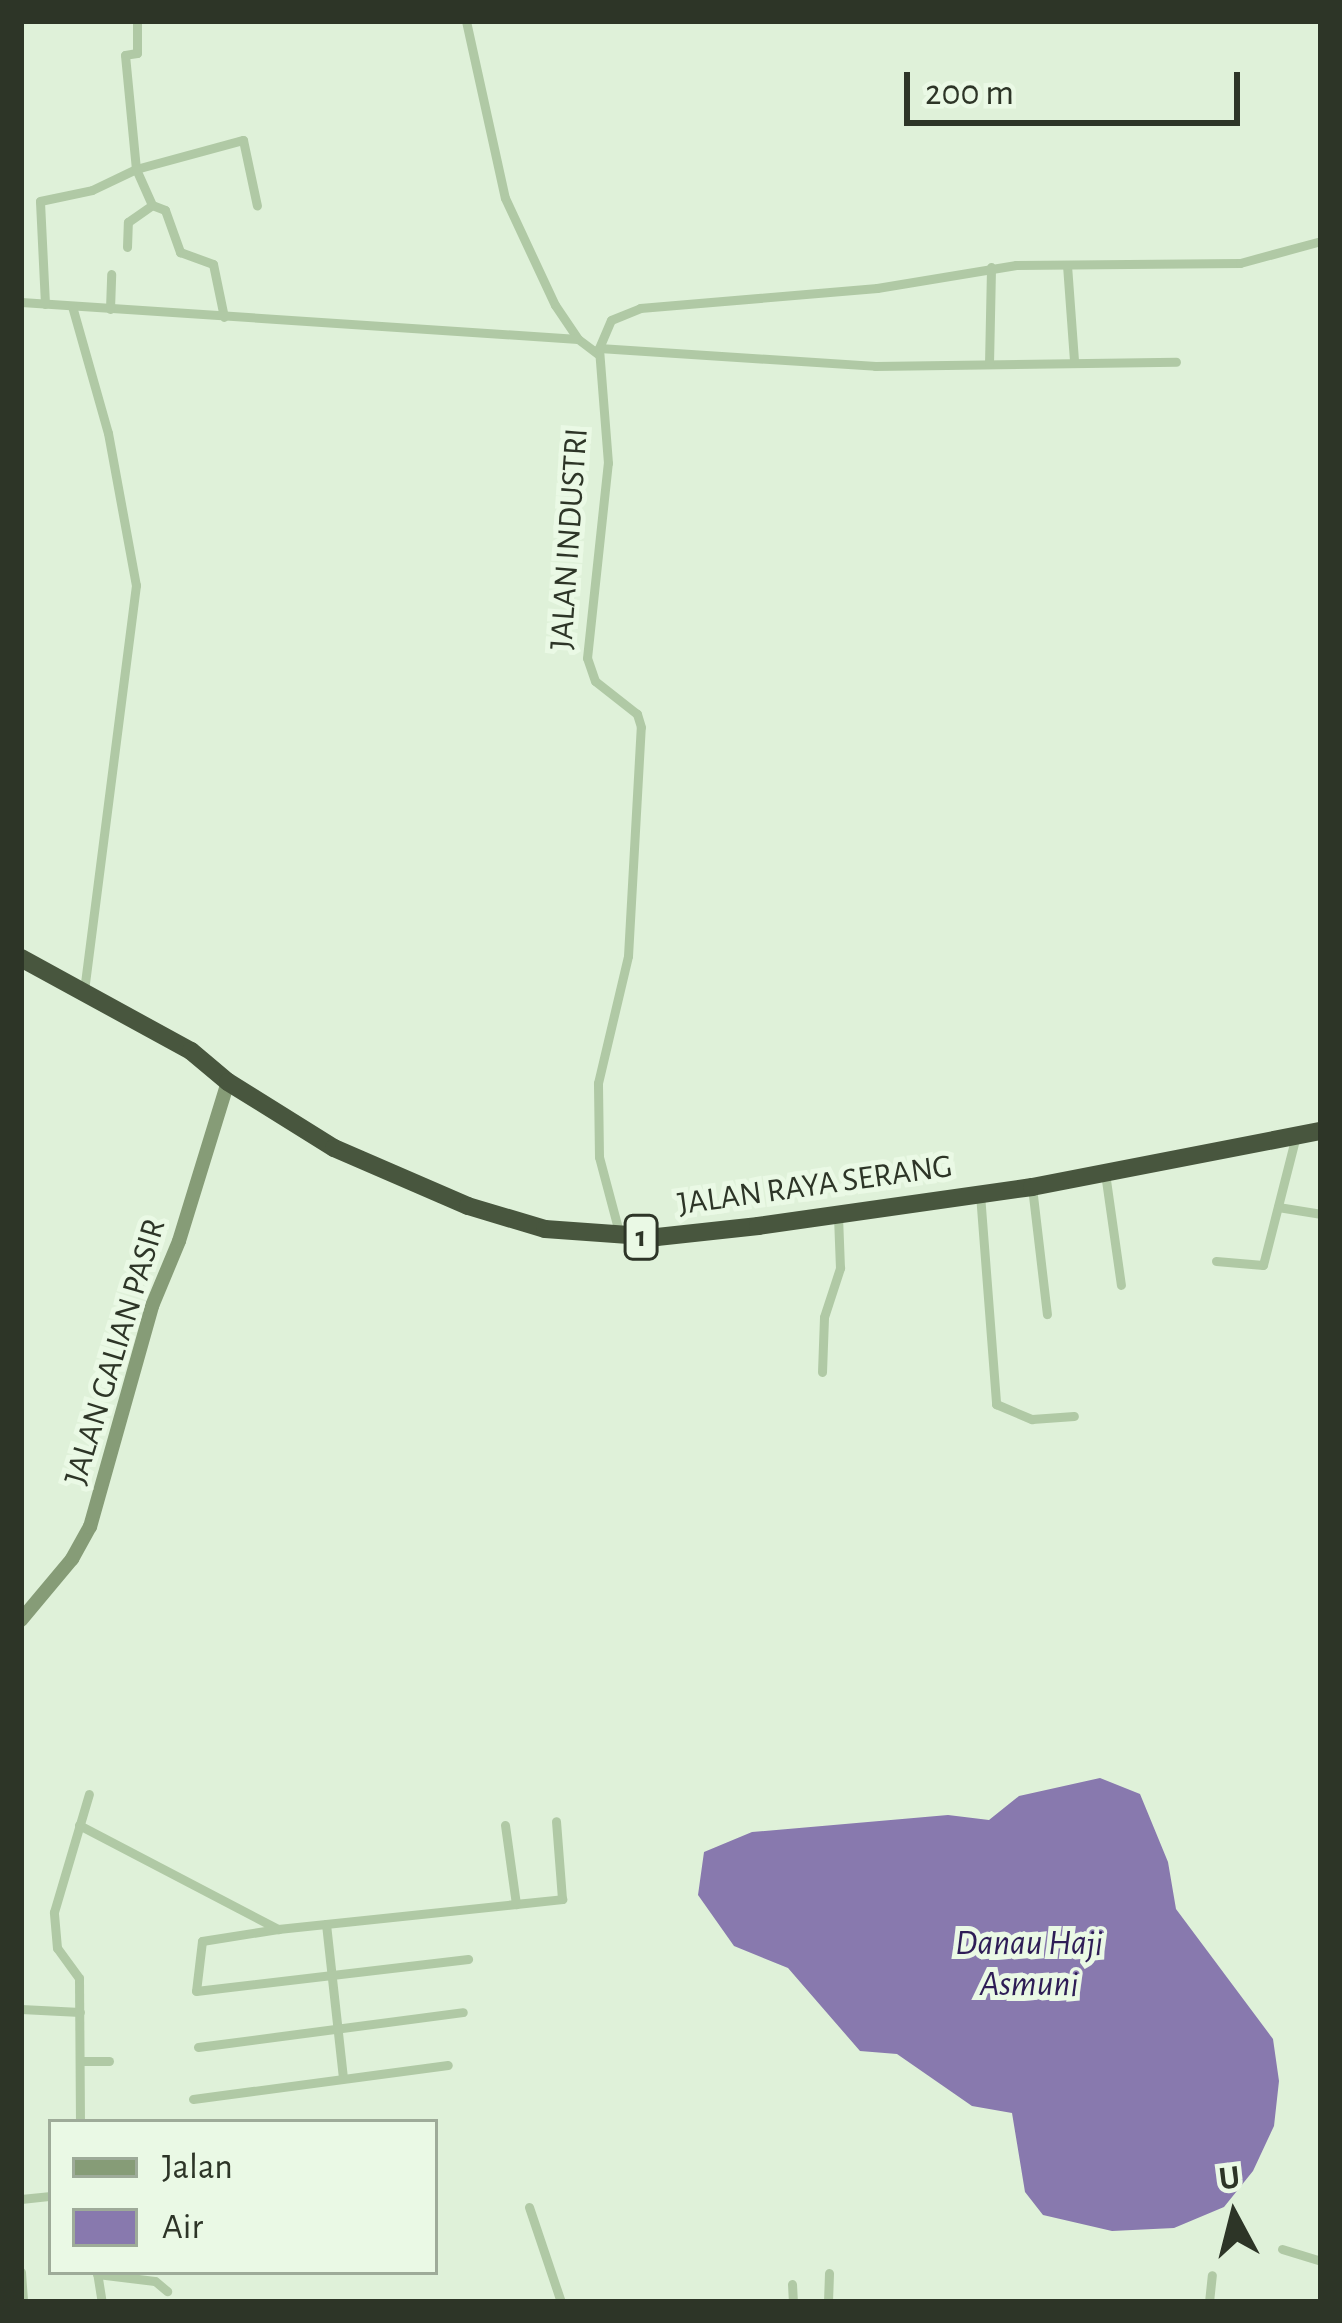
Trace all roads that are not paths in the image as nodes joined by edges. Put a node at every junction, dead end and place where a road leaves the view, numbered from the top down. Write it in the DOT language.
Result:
graph roads {
  1 [pos="137,21"];
  2 [pos="466,21"];
  3 [pos="136,169"];
  4 [pos="152,205"];
  5 [pos="257,206"];
  6 [pos="1321,241"];
  7 [pos="127,248"];
  8 [pos="1067,265"];
  9 [pos="991,268"];
  10 [pos="111,274"];
  11 [pos="21,302"];
  12 [pos="45,304"];
  13 [pos="72,306"];
  14 [pos="110,309"];
  15 [pos="224,316"];
  16 [pos="578,339"];
  17 [pos="599,351"];
  18 [pos="1074,361"];
  19 [pos="1176,362"];
  20 [pos="989,364"];
  21 [pos="21,958"];
  22 [pos="84,991"];
  23 [pos="228,1082"];
  24 [pos="1321,1131"];
  25 [pos="1296,1136"];
  26 [pos="1105,1173"];
  27 [pos="1033,1186"];
  28 [pos="980,1194"];
  29 [pos="1278,1207"];
  30 [pos="1321,1214"];
  31 [pos="838,1216"];
  32 [pos="621,1237"];
  33 [pos="1216,1261"];
  34 [pos="1121,1285"];
  35 [pos="1047,1314"];
  36 [pos="823,1372"];
  37 [pos="1074,1416"];
  38 [pos="21,1620"];
  39 [pos="88,1794"];
  40 [pos="556,1821"];
  41 [pos="79,1825"];
  42 [pos="505,1825"];
  43 [pos="516,1904"];
  44 [pos="326,1924"];
  45 [pos="278,1929"];
  46 [pos="468,1959"];
  47 [pos="331,1978"];
  48 [pos="21,2009"];
  49 [pos="80,2012"];
  50 [pos="463,2012"];
  51 [pos="337,2029"];
  52 [pos="198,2047"];
  53 [pos="81,2061"];
  54 [pos="109,2061"];
  55 [pos="448,2066"];
  56 [pos="344,2077"];
  57 [pos="193,2099"];
  58 [pos="80,2119"];
  59 [pos="529,2207"];
  60 [pos="1282,2249"];
  61 [pos="1321,2261"];
  62 [pos="21,2272"];
  63 [pos="830,2272"];
  64 [pos="110,2275"];
  65 [pos="1212,2275"];
  66 [pos="792,2284"];
  67 [pos="167,2291"];
  68 [pos="23,2302"];
  69 [pos="561,2302"];
  70 [pos="793,2302"];
  71 [pos="828,2302"];
  72 [pos="1209,2302"];
  1 -- 3 [label="street"];
  2 -- 16 [label="street"];
  3 -- 4 [label="street"];
  3 -- 5 [label="street"];
  3 -- 12 [label="street"];
  4 -- 7 [label="street"];
  4 -- 15 [label="street"];
  6 -- 8 [label="street"];
  8 -- 9 [label="street"];
  8 -- 18 [label="street"];
  9 -- 17 [label="street"];
  9 -- 20 [label="street"];
  10 -- 14 [label="street"];
  11 -- 12 [label="street"];
  12 -- 13 [label="street"];
  13 -- 14 [label="street"];
  13 -- 22 [label="street"];
  14 -- 15 [label="street"];
  15 -- 16 [label="street"];
  16 -- 17 [label="street"];
  17 -- 20 [label="street"];
  17 -- 32 [label="street, JALAN INDUSTRI"];
  18 -- 19 [label="street"];
  18 -- 20 [label="street"];
  21 -- 22 [label="highway, JALAN RAYA SERANG / 1"];
  22 -- 23 [label="highway, JALAN RAYA SERANG / 1"];
  23 -- 32 [label="highway, JALAN RAYA SERANG / 1"];
  23 -- 38 [label="street, JALAN GALIAN PASIR"];
  24 -- 25 [label="highway, JALAN RAYA SERANG / 1"];
  25 -- 26 [label="highway, JALAN RAYA SERANG / 1"];
  25 -- 29 [label="street"];
  26 -- 27 [label="highway, JALAN RAYA SERANG / 1"];
  26 -- 34 [label="street"];
  27 -- 28 [label="highway, JALAN RAYA SERANG / 1"];
  27 -- 35 [label="street"];
  28 -- 31 [label="highway, JALAN RAYA SERANG / 1"];
  28 -- 37 [label="street"];
  29 -- 30 [label="street"];
  29 -- 33 [label="street"];
  31 -- 32 [label="highway, JALAN RAYA SERANG / 1"];
  31 -- 36 [label="street"];
  39 -- 41 [label="street"];
  40 -- 43 [label="street"];
  41 -- 45 [label="street"];
  41 -- 49 [label="street"];
  42 -- 43 [label="street"];
  43 -- 44 [label="street"];
  44 -- 45 [label="street"];
  44 -- 47 [label="street"];
  45 -- 47 [label="street"];
  46 -- 47 [label="street"];
  47 -- 51 [label="street"];
  48 -- 49 [label="street"];
  49 -- 53 [label="street"];
  50 -- 51 [label="street"];
  51 -- 52 [label="street"];
  51 -- 56 [label="street"];
  53 -- 54 [label="street"];
  53 -- 58 [label="street"];
  55 -- 56 [label="street"];
  56 -- 57 [label="street"];
  59 -- 69 [label="street"];
  60 -- 61 [label="street"];
  62 -- 68 [label="street"];
  63 -- 71 [label="street"];
  64 -- 67 [label="street"];
  65 -- 72 [label="street"];
  66 -- 70 [label="street"];
}
